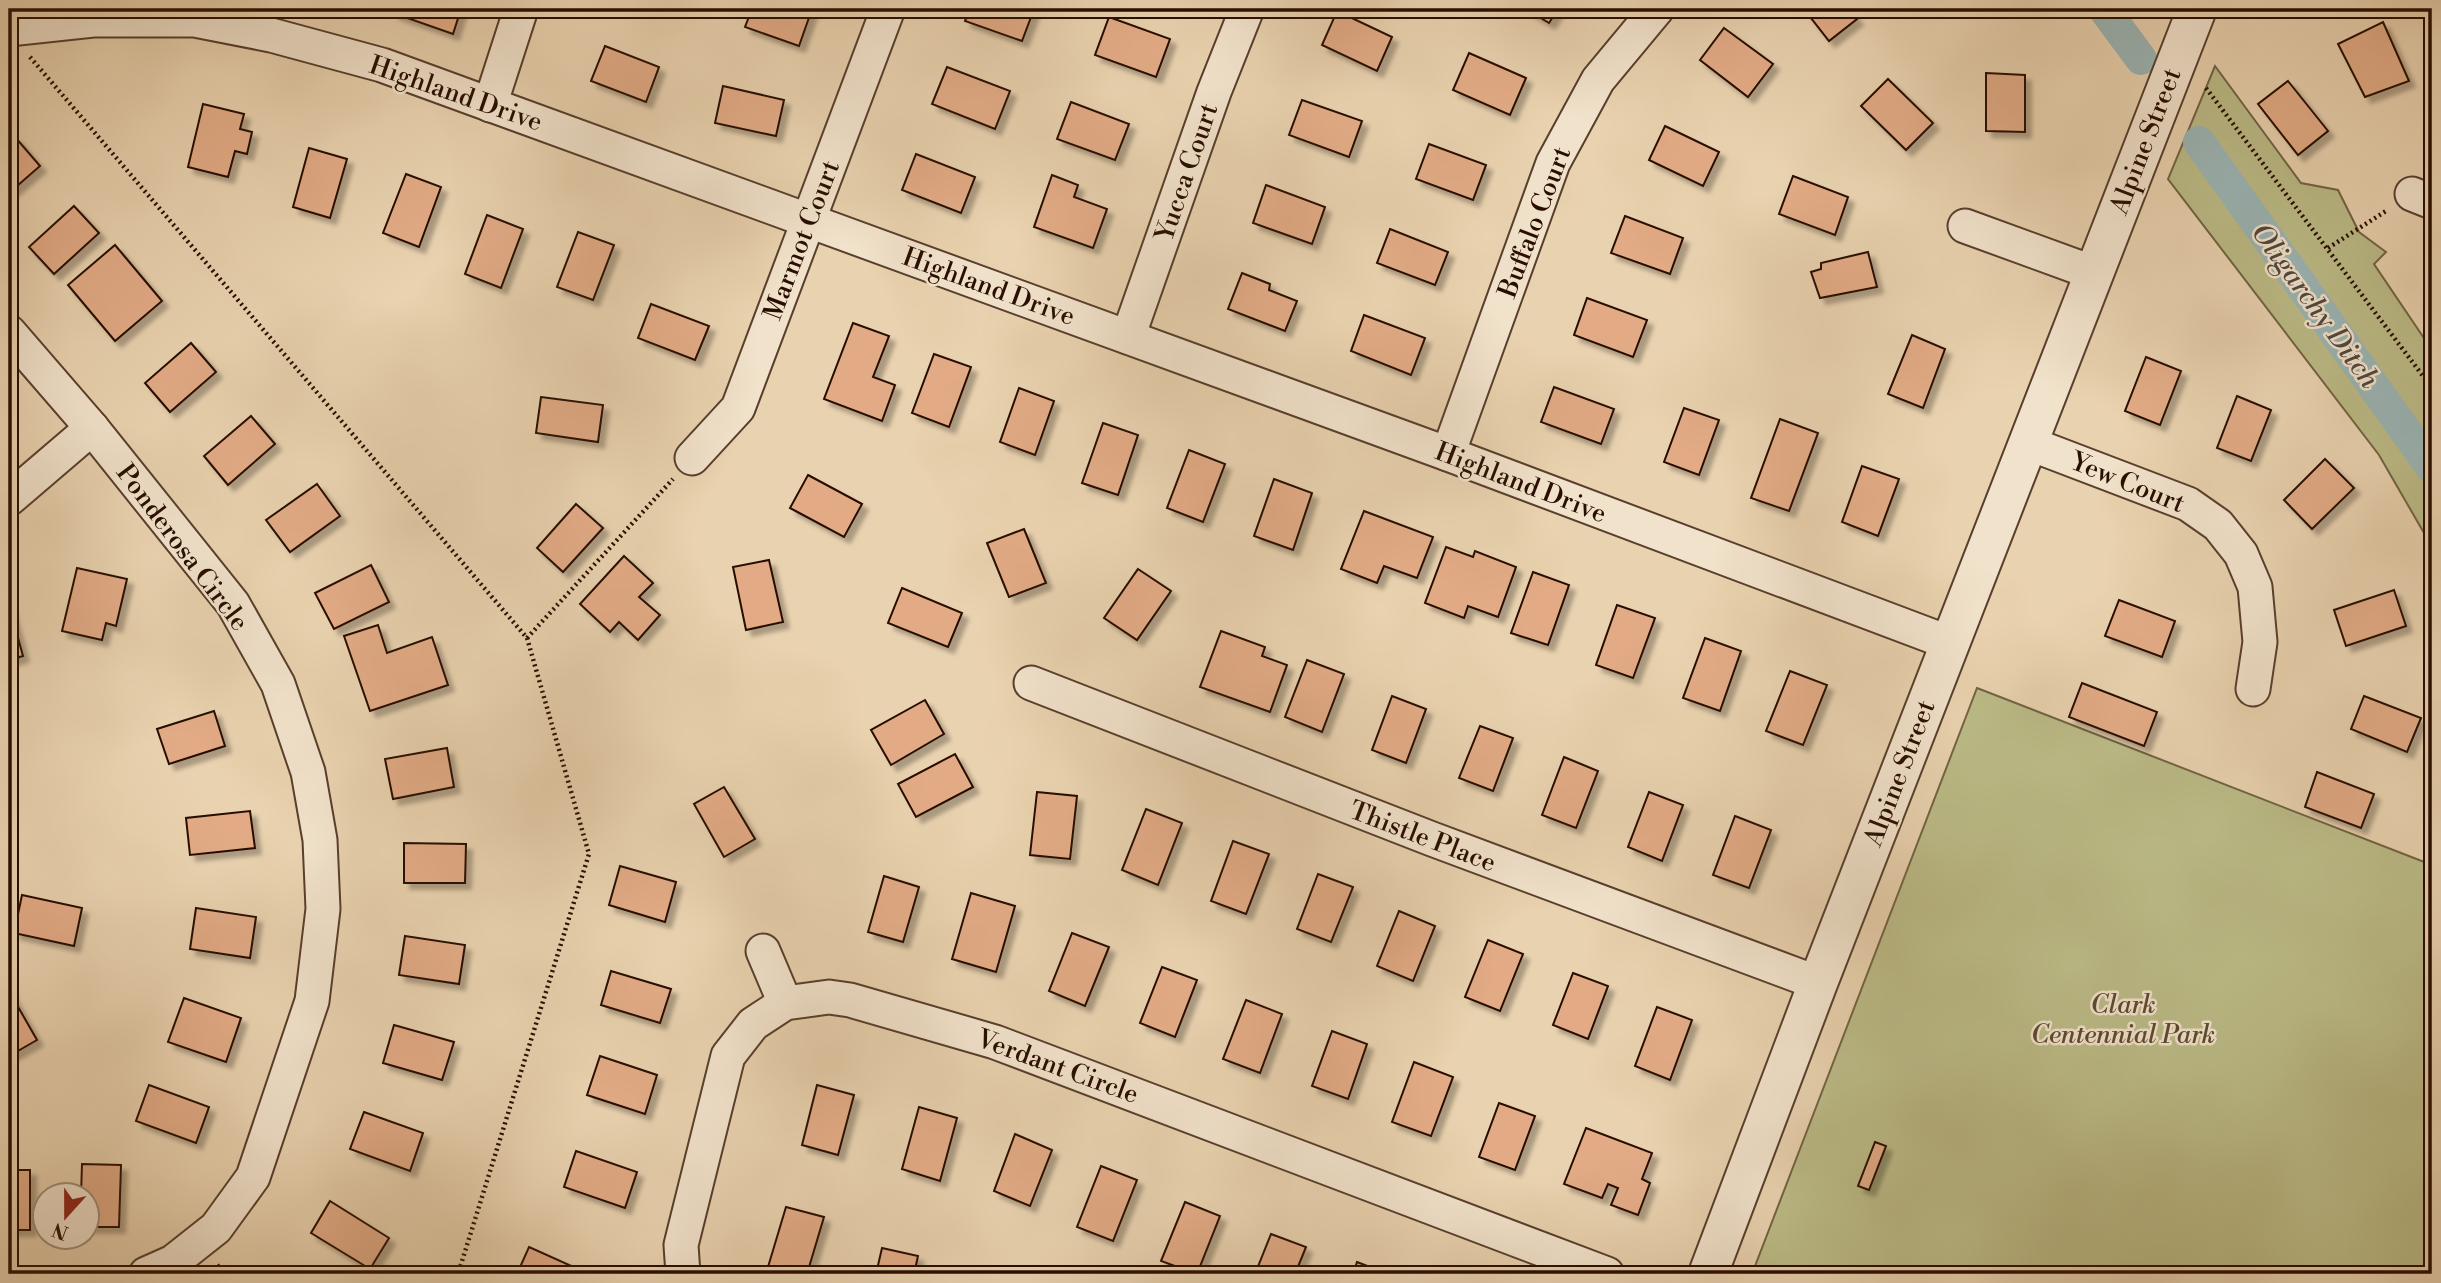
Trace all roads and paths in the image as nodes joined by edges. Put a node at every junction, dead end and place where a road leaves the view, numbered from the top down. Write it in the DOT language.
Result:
graph roads {
  1 [pos="521,9"];
  2 [pos="888,9"];
  3 [pos="1247,9"];
  4 [pos="1657,9"];
  5 [pos="2196,9"];
  6 [pos="196,14"];
  7 [pos="18,41"];
  8 [pos="2206,88"];
  9 [pos="490,105"];
  10 [pos="2422,198"];
  11 [pos="809,220"];
  12 [pos="1965,226"];
  13 [pos="2328,248"];
  14 [pos="2094,273"];
  15 [pos="9,332"];
  16 [pos="1128,337"];
  17 [pos="2432,388"];
  18 [pos="92,428"];
  19 [pos="2028,443"];
  20 [pos="1448,454"];
  21 [pos="692,458"];
  22 [pos="9,499"];
  23 [pos="527,638"];
  24 [pos="1950,643"];
  25 [pos="1031,683"];
  26 [pos="2253,689"];
  27 [pos="763,951"];
  28 [pos="1818,983"];
  29 [pos="785,1003"];
  30 [pos="146,1274"];
  31 [pos="457,1274"];
  32 [pos="682,1274"];
  33 [pos="1607,1274"];
  34 [pos="1708,1274"];
  1 -- 9 [label="street"];
  2 -- 11 [label="street, Marmot Court"];
  3 -- 16 [label="street, Yucca Court"];
  4 -- 20 [label="street, Buffalo Court"];
  5 -- 14 [label="street, Alpine Street"];
  6 -- 7 [label="street, Highland Drive"];
  6 -- 9 [label="street, Highland Drive"];
  7 -- 23 [label="path"];
  8 -- 13 [label="path"];
  9 -- 11 [label="street, Highland Drive"];
  10 -- 13 [label="path"];
  11 -- 16 [label="street, Highland Drive"];
  11 -- 21 [label="street, Marmot Court"];
  12 -- 14 [label="street"];
  13 -- 17 [label="path"];
  14 -- 19 [label="street, Alpine Street"];
  15 -- 18 [label="street, Ponderosa Circle"];
  16 -- 20 [label="street, Highland Drive"];
  18 -- 22 [label="street"];
  18 -- 30 [label="street, Ponderosa Circle"];
  19 -- 24 [label="street, Alpine Street"];
  19 -- 26 [label="street, Yew Court"];
  20 -- 24 [label="street, Highland Drive"];
  21 -- 23 [label="path"];
  23 -- 31 [label="path"];
  24 -- 28 [label="street, Alpine Street"];
  25 -- 28 [label="street, Thistle Place"];
  27 -- 29 [label="street"];
  28 -- 34 [label="street, Alpine Street"];
  29 -- 32 [label="street, Verdant Circle"];
  29 -- 33 [label="street, Verdant Circle"];
}
